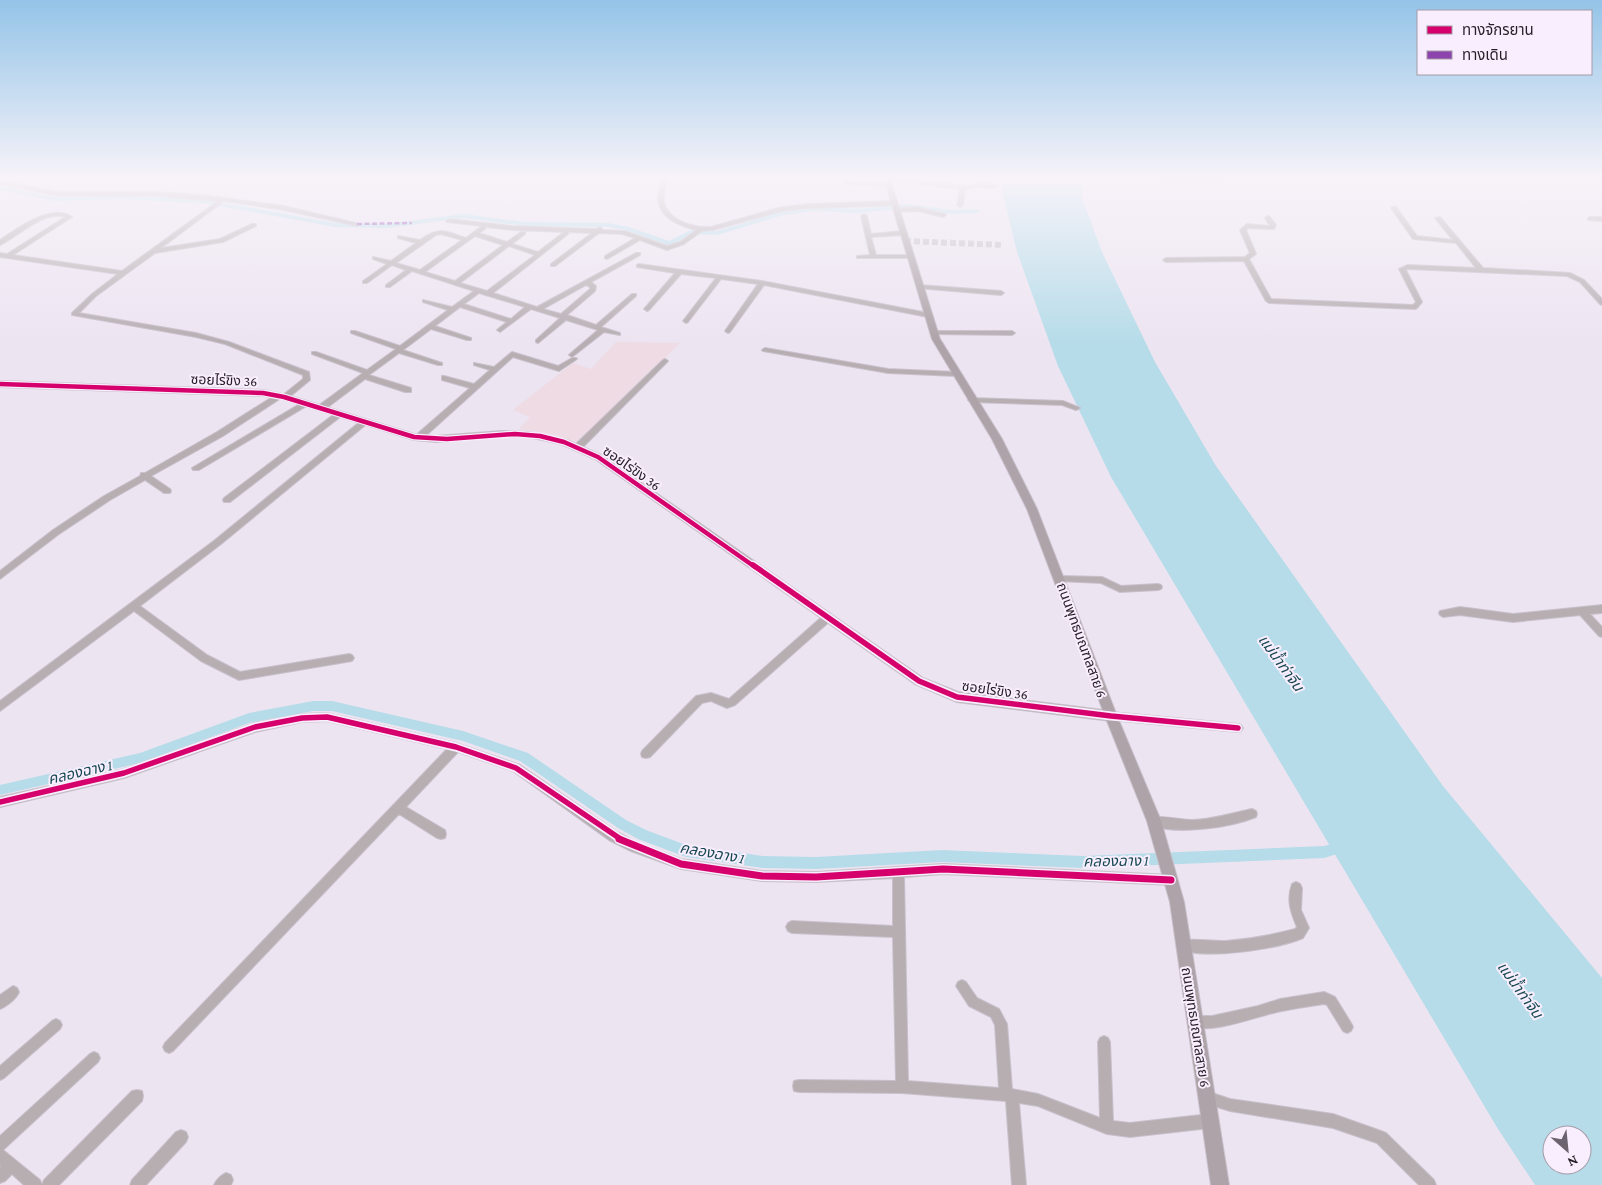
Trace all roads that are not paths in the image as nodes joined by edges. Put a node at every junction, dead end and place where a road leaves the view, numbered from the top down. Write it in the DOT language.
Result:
graph roads {
  1 [pos="18,232"];
  2 [pos="45,232"];
  3 [pos="178,232"];
  4 [pos="239,232"];
  5 [pos="437,232"];
  6 [pos="438,232"];
  7 [pos="596,232"];
  8 [pos="624,232"];
  9 [pos="698,232"];
  10 [pos="867,232"];
  11 [pos="1245,232"];
  12 [pos="1412,232"];
  13 [pos="1451,232"];
  14 [pos="522,233"];
  15 [pos="566,233"];
  16 [pos="903,233"];
  17 [pos="475,234"];
  18 [pos="693,236"];
  19 [pos="868,236"];
  20 [pos="400,237"];
  21 [pos="640,238"];
  22 [pos="466,240"];
  23 [pos="421,242"];
  24 [pos="1459,242"];
  25 [pos="0,243"];
  26 [pos="507,244"];
  27 [pos="153,251"];
  28 [pos="539,254"];
  29 [pos="638,254"];
  30 [pos="0,255"];
  31 [pos="8,256"];
  32 [pos="607,257"];
  33 [pos="873,257"];
  34 [pos="910,257"];
  35 [pos="375,258"];
  36 [pos="859,258"];
  37 [pos="1246,259"];
  38 [pos="1166,260"];
  39 [pos="392,263"];
  40 [pos="553,265"];
  41 [pos="639,266"];
  42 [pos="411,269"];
  43 [pos="1481,270"];
  44 [pos="680,271"];
  45 [pos="421,272"];
  46 [pos="123,274"];
  47 [pos="720,277"];
  48 [pos="365,282"];
  49 [pos="456,283"];
  50 [pos="587,283"];
  51 [pos="762,283"];
  52 [pos="388,286"];
  53 [pos="919,287"];
  54 [pos="478,290"];
  55 [pos="489,293"];
  56 [pos="1001,294"];
  57 [pos="634,295"];
  58 [pos="425,301"];
  59 [pos="1602,303"];
  60 [pos="456,307"];
  61 [pos="534,307"];
  62 [pos="647,309"];
  63 [pos="928,315"];
  64 [pos="564,317"];
  65 [pos="512,321"];
  66 [pos="686,321"];
  67 [pos="430,326"];
  68 [pos="600,328"];
  69 [pos="500,330"];
  70 [pos="728,331"];
  71 [pos="353,332"];
  72 [pos="934,333"];
  73 [pos="1012,333"];
  74 [pos="618,334"];
  75 [pos="469,339"];
  76 [pos="538,341"];
  77 [pos="400,349"];
  78 [pos="765,350"];
  79 [pos="314,353"];
  80 [pos="665,361"];
  81 [pos="440,364"];
  82 [pos="476,364"];
  83 [pos="495,370"];
  84 [pos="366,374"];
  85 [pos="956,374"];
  86 [pos="444,378"];
  87 [pos="0,384"];
  88 [pos="474,387"];
  89 [pos="408,390"];
  90 [pos="282,396"];
  91 [pos="972,400"];
  92 [pos="306,404"];
  93 [pos="321,408"];
  94 [pos="1076,408"];
  95 [pos="340,414"];
  96 [pos="365,422"];
  97 [pos="418,438"];
  98 [pos="579,446"];
  99 [pos="196,468"];
  100 [pos="144,475"];
  101 [pos="167,491"];
  102 [pos="227,500"];
  103 [pos="0,576"];
  104 [pos="1060,579"];
  105 [pos="1158,587"];
  106 [pos="134,606"];
  107 [pos="1602,609"];
  108 [pos="1443,613"];
  109 [pos="1584,613"];
  110 [pos="827,618"];
  111 [pos="1602,633"];
  112 [pos="349,658"];
  113 [pos="0,707"];
  114 [pos="1111,716"];
  115 [pos="1238,728"];
  116 [pos="456,747"];
  117 [pos="646,754"];
  118 [pos="0,802"];
  119 [pos="398,808"];
  120 [pos="1252,814"];
  121 [pos="1154,821"];
  122 [pos="441,834"];
  123 [pos="898,872"];
  124 [pos="1171,878"];
  125 [pos="1296,888"];
  126 [pos="792,928"];
  127 [pos="899,932"];
  128 [pos="1183,945"];
  129 [pos="962,986"];
  130 [pos="13,992"];
  131 [pos="0,1003"];
  132 [pos="1195,1022"];
  133 [pos="56,1025"];
  134 [pos="1347,1027"];
  135 [pos="1104,1042"];
  136 [pos="169,1047"];
  137 [pos="94,1058"];
  138 [pos="0,1074"];
  139 [pos="799,1086"];
  140 [pos="902,1087"];
  141 [pos="1009,1094"];
  142 [pos="137,1096"];
  143 [pos="1206,1097"];
  144 [pos="1210,1121"];
  145 [pos="1107,1127"];
  146 [pos="181,1138"];
  147 [pos="0,1145"];
  148 [pos="0,1156"];
  149 [pos="11,1166"];
  150 [pos="0,1176"];
  151 [pos="36,1185"];
  152 [pos="49,1185"];
  153 [pos="137,1185"];
  154 [pos="1019,1185"];
  155 [pos="1220,1185"];
  156 [pos="1429,1185"];
  1 -- 25 [label="street"];
  2 -- 31 [label="street"];
  3 -- 27 [label="street"];
  4 -- 27 [label="street"];
  5 -- 23 [label="street"];
  6 -- 22 [label="street"];
  7 -- 40 [label="street"];
  8 -- 21 [label="street"];
  9 -- 18 [label="street"];
  10 -- 19 [label="street"];
  11 -- 37 [label="street"];
  12 -- 24 [label="street"];
  13 -- 24 [label="street"];
  14 -- 26 [label="street"];
  15 -- 28 [label="street"];
  16 -- 19 [label="street"];
  16 -- 34 [label="main road, ถนนพุทธมณฑลสาย 6"];
  17 -- 22 [label="street"];
  17 -- 26 [label="street"];
  18 -- 21 [label="street"];
  19 -- 33 [label="street"];
  20 -- 23 [label="street"];
  21 -- 32 [label="street"];
  22 -- 45 [label="street"];
  23 -- 39 [label="street"];
  24 -- 43 [label="street"];
  26 -- 28 [label="street"];
  26 -- 49 [label="street"];
  27 -- 46 [label="street"];
  28 -- 55 [label="street"];
  29 -- 50 [label="street"];
  30 -- 31 [label="street"];
  31 -- 46 [label="street"];
  33 -- 34 [label="street"];
  33 -- 36 [label="street"];
  34 -- 53 [label="main road, ถนนพุทธมณฑลสาย 6"];
  35 -- 39 [label="street"];
  37 -- 38 [label="street"];
  37 -- 43 [label="street"];
  39 -- 42 [label="street"];
  39 -- 48 [label="street"];
  41 -- 44 [label="street"];
  42 -- 45 [label="street"];
  42 -- 52 [label="street"];
  43 -- 59 [label="street"];
  44 -- 47 [label="street"];
  44 -- 62 [label="street"];
  45 -- 49 [label="street"];
  46 -- 90 [label="street"];
  47 -- 51 [label="street"];
  47 -- 66 [label="street"];
  49 -- 54 [label="street"];
  50 -- 61 [label="street"];
  50 -- 64 [label="street"];
  51 -- 63 [label="street"];
  51 -- 70 [label="street"];
  53 -- 56 [label="street"];
  53 -- 63 [label="main road, ถนนพุทธมณฑลสาย 6"];
  54 -- 55 [label="street"];
  54 -- 60 [label="street"];
  55 -- 61 [label="street"];
  57 -- 68 [label="street"];
  58 -- 60 [label="street"];
  60 -- 65 [label="street"];
  60 -- 67 [label="street"];
  61 -- 64 [label="street"];
  61 -- 65 [label="street"];
  63 -- 72 [label="main road, ถนนพุทธมณฑลสาย 6"];
  64 -- 68 [label="street"];
  64 -- 76 [label="street"];
  65 -- 69 [label="street"];
  67 -- 75 [label="street"];
  67 -- 77 [label="street"];
  68 -- 74 [label="street"];
  68 -- 83 [label="street"];
  71 -- 77 [label="street"];
  72 -- 73 [label="street"];
  72 -- 85 [label="main road, ถนนพุทธมณฑลสาย 6"];
  77 -- 81 [label="street"];
  77 -- 84 [label="street"];
  78 -- 85 [label="street"];
  79 -- 84 [label="street"];
  80 -- 98 [label="street"];
  82 -- 83 [label="street"];
  83 -- 88 [label="street"];
  84 -- 89 [label="street"];
  84 -- 93 [label="street"];
  85 -- 91 [label="main road, ถนนพุทธมณฑลสาย 6"];
  86 -- 88 [label="street"];
  87 -- 90 [label="street, ซอยไร่ขิง 36"];
  88 -- 97 [label="street"];
  90 -- 92 [label="street, ซอยไร่ขิง 36"];
  90 -- 100 [label="street"];
  91 -- 94 [label="street"];
  91 -- 104 [label="main road, ถนนพุทธมณฑลสาย 6"];
  92 -- 93 [label="street, ซอยไร่ขิง 36"];
  92 -- 99 [label="street"];
  93 -- 95 [label="street, ซอยไร่ขิง 36"];
  95 -- 96 [label="street, ซอยไร่ขิง 36"];
  95 -- 102 [label="street"];
  96 -- 97 [label="street, ซอยไร่ขิง 36"];
  96 -- 106 [label="street"];
  97 -- 98 [label="street, ซอยไร่ขิง 36"];
  98 -- 110 [label="street, ซอยไร่ขิง 36"];
  100 -- 101 [label="street"];
  100 -- 103 [label="street"];
  104 -- 105 [label="street"];
  104 -- 114 [label="main road, ถนนพุทธมณฑลสาย 6"];
  106 -- 112 [label="street"];
  106 -- 113 [label="street"];
  107 -- 109 [label="street"];
  108 -- 109 [label="street"];
  109 -- 111 [label="street"];
  110 -- 114 [label="street, ซอยไร่ขิง 36"];
  110 -- 117 [label="street"];
  114 -- 115 [label="street"];
  114 -- 121 [label="main road, ถนนพุทธมณฑลสาย 6"];
  116 -- 118 [label="street"];
  116 -- 119 [label="street"];
  116 -- 123 [label="street"];
  119 -- 122 [label="street"];
  119 -- 136 [label="street"];
  120 -- 121 [label="street"];
  121 -- 124 [label="main road, ถนนพุทธมณฑลสาย 6"];
  123 -- 124 [label="street"];
  123 -- 127 [label="street"];
  124 -- 128 [label="main road, ถนนพุทธมณฑลสาย 6"];
  125 -- 128 [label="street"];
  126 -- 127 [label="street"];
  127 -- 140 [label="street"];
  128 -- 132 [label="main road, ถนนพุทธมณฑลสาย 6"];
  129 -- 141 [label="street"];
  130 -- 131 [label="street"];
  132 -- 134 [label="street"];
  132 -- 143 [label="main road, ถนนพุทธมณฑลสาย 6"];
  133 -- 138 [label="street"];
  135 -- 145 [label="street"];
  137 -- 147 [label="street"];
  139 -- 140 [label="street"];
  140 -- 141 [label="street"];
  141 -- 145 [label="street"];
  141 -- 154 [label="street"];
  142 -- 152 [label="street"];
  143 -- 144 [label="main road, ถนนพุทธมณฑลสาย 6"];
  143 -- 156 [label="street"];
  144 -- 145 [label="street"];
  144 -- 155 [label="main road, ถนนพุทธมณฑลสาย 6"];
  146 -- 153 [label="street"];
  148 -- 149 [label="street"];
  149 -- 150 [label="street"];
  149 -- 151 [label="street"];
}
